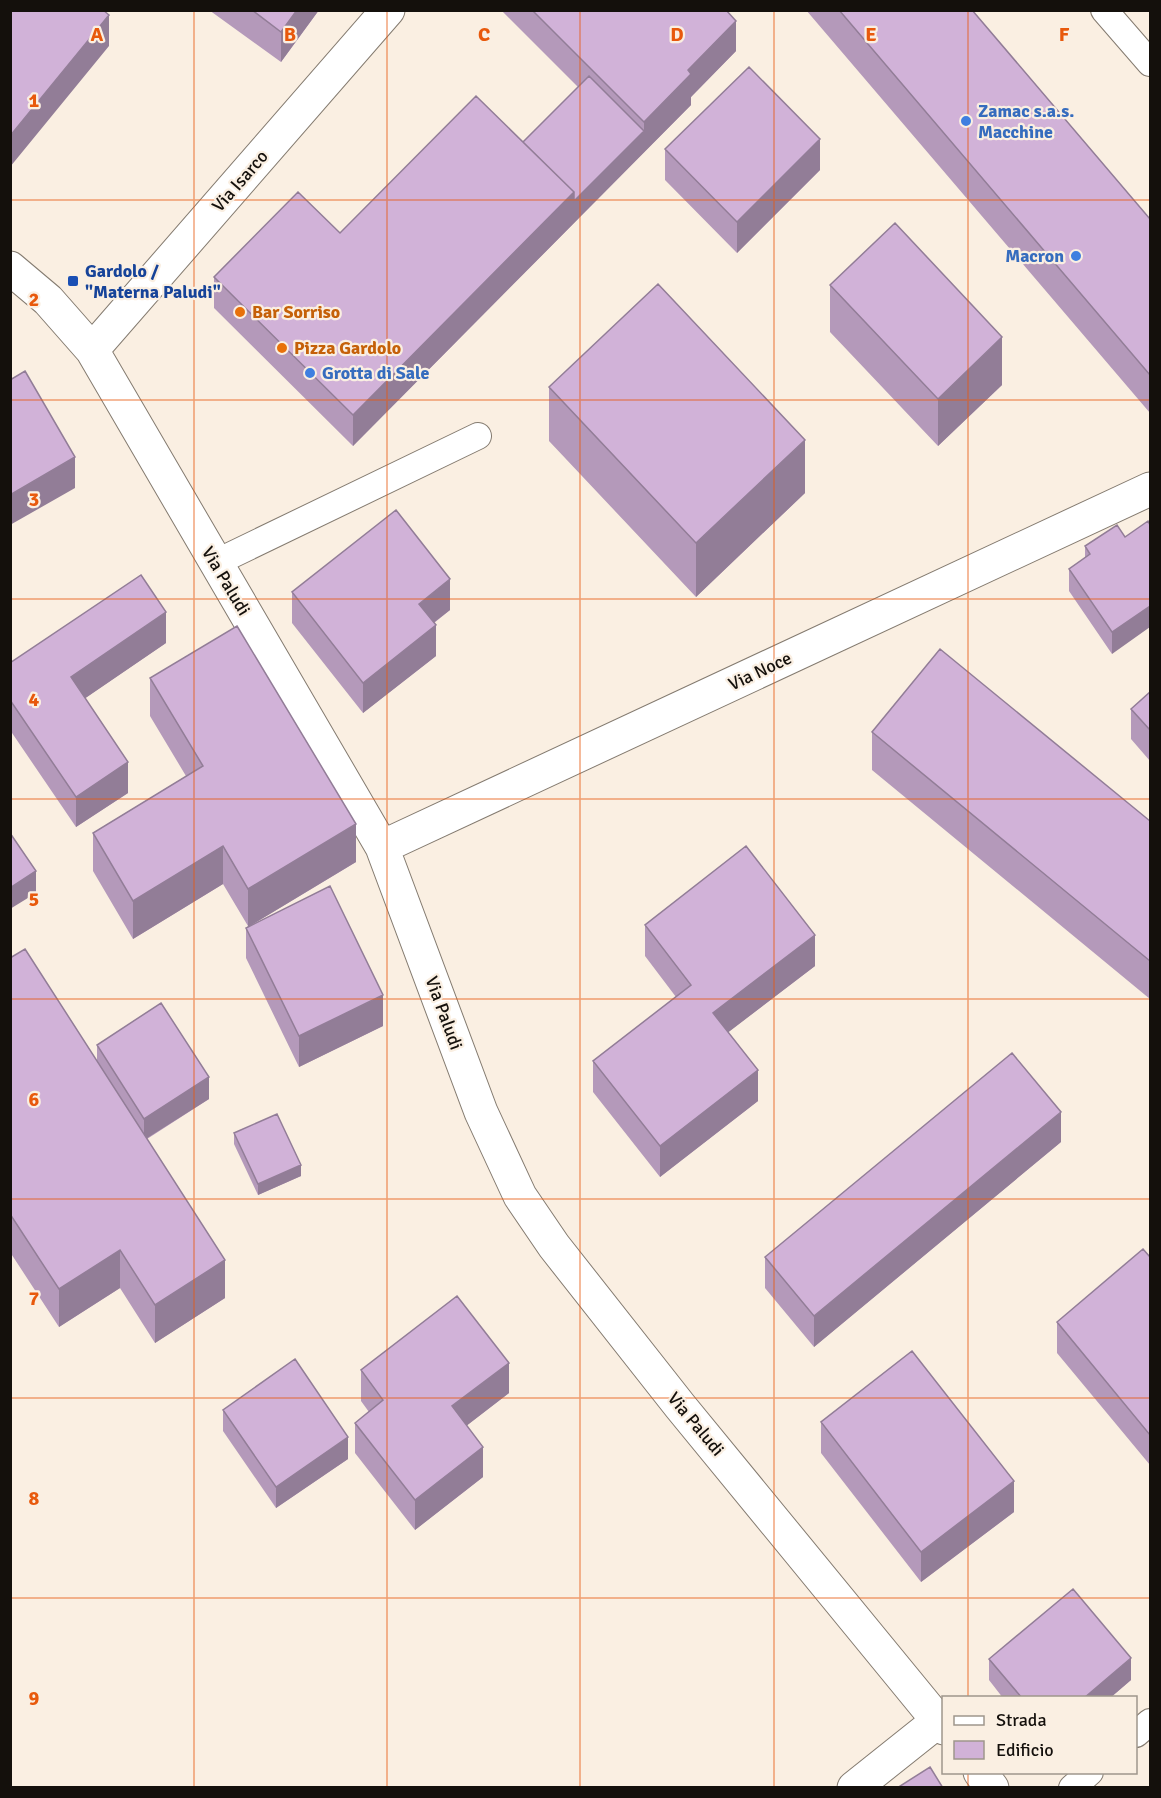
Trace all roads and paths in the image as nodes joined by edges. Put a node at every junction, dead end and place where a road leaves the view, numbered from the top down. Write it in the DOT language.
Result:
graph roads {
  1 [pos="388,10"];
  2 [pos="1104,10"];
  3 [pos="1150,63"];
  4 [pos="10,268"];
  5 [pos="92,350"];
  6 [pos="478,436"];
  7 [pos="1146,497"];
  8 [pos="215,563"];
  9 [pos="382,847"];
  10 [pos="1150,1722"];
  11 [pos="940,1725"];
  12 [pos="1137,1733"];
  13 [pos="981,1774"];
  14 [pos="1089,1774"];
  15 [pos="854,1788"];
  16 [pos="992,1788"];
  17 [pos="1072,1788"];
  1 -- 5 [label="street, Via Isarco"];
  2 -- 3 [label="lane"];
  4 -- 5 [label="street, Via Paludi"];
  5 -- 8 [label="street, Via Paludi"];
  6 -- 8 [label="lane"];
  7 -- 9 [label="street, Via Noce"];
  8 -- 9 [label="street, Via Paludi"];
  9 -- 11 [label="street, Via Paludi"];
  10 -- 12 [label="lane"];
  11 -- 15 [label="street, Via Paludi"];
  13 -- 16 [label="street"];
  14 -- 17 [label="lane"];
}
